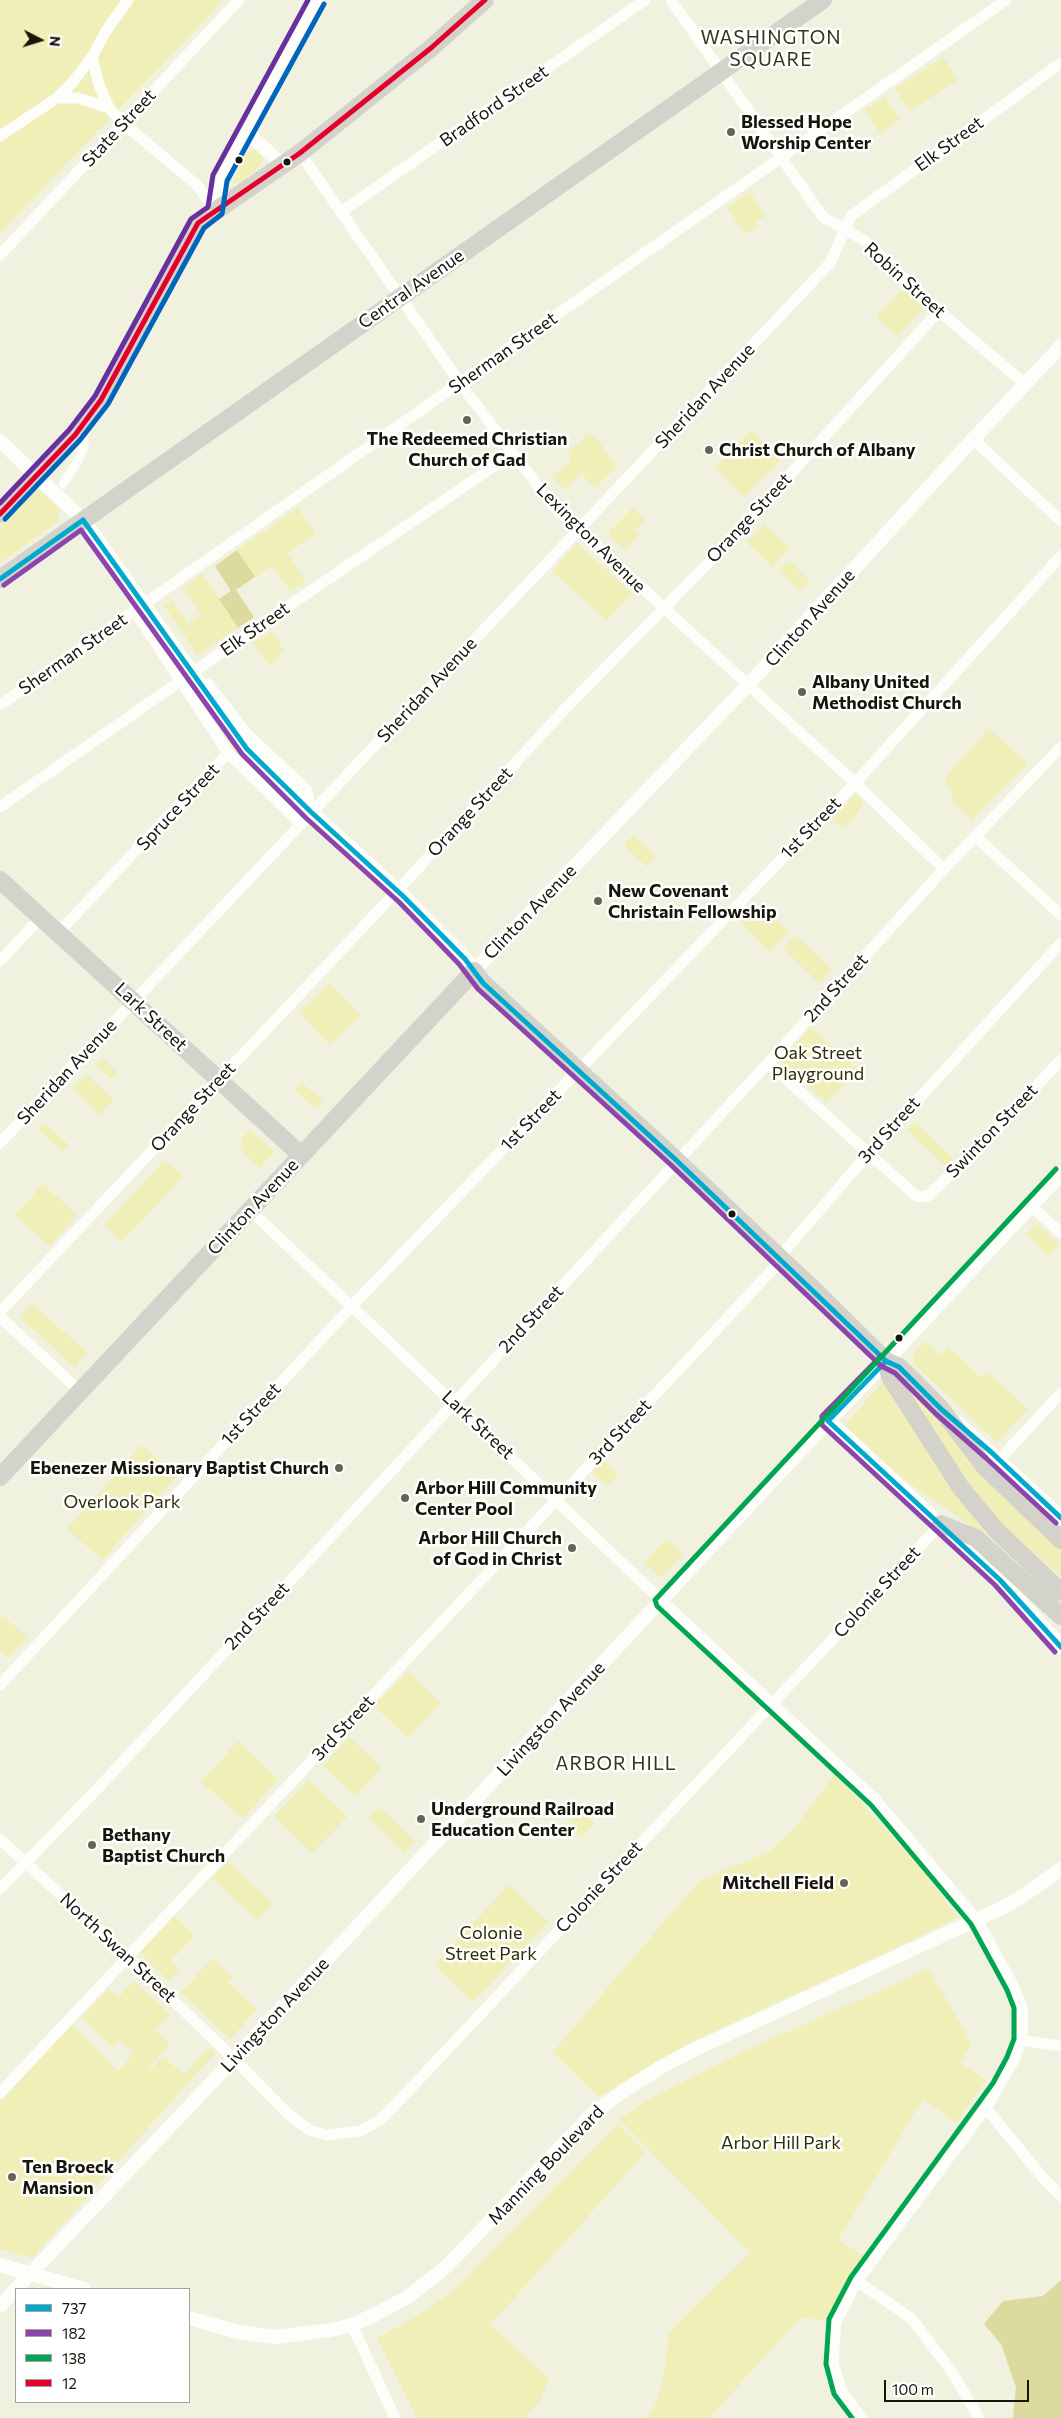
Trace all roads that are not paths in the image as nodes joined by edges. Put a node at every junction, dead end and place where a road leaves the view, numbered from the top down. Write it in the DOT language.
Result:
graph roads {
  1 [pos="128,0"];
  2 [pos="239,0"];
  3 [pos="317,0"];
  4 [pos="645,0"];
  5 [pos="671,0"];
  6 [pos="823,0"];
  7 [pos="1006,0"];
  8 [pos="477,3"];
  9 [pos="92,58"];
  10 [pos="1061,63"];
  11 [pos="721,72"];
  12 [pos="57,98"];
  13 [pos="109,108"];
  14 [pos="123,124"];
  15 [pos="246,131"];
  16 [pos="0,136"];
  17 [pos="300,153"];
  18 [pos="781,158"];
  19 [pos="282,165"];
  20 [pos="215,211"];
  21 [pos="341,212"];
  22 [pos="844,231"];
  23 [pos="0,255"];
  24 [pos="400,297"];
  25 [pos="939,311"];
  26 [pos="1061,346"];
  27 [pos="460,383"];
  28 [pos="1025,384"];
  29 [pos="84,439"];
  30 [pos="973,439"];
  31 [pos="0,440"];
  32 [pos="512,454"];
  33 [pos="37,474"];
  34 [pos="63,484"];
  35 [pos="0,514"];
  36 [pos="83,520"];
  37 [pos="1061,521"];
  38 [pos="580,530"];
  39 [pos="1061,556"];
  40 [pos="0,579"];
  41 [pos="149,600"];
  42 [pos="134,610"];
  43 [pos="664,610"];
  44 [pos="197,670"];
  45 [pos="182,680"];
  46 [pos="748,686"];
  47 [pos="0,705"];
  48 [pos="1061,747"];
  49 [pos="228,754"];
  50 [pos="855,783"];
  51 [pos="0,808"];
  52 [pos="306,818"];
  53 [pos="976,837"];
  54 [pos="944,869"];
  55 [pos="0,880"];
  56 [pos="397,891"];
  57 [pos="1061,915"];
  58 [pos="41,917"];
  59 [pos="58,933"];
  60 [pos="1061,943"];
  61 [pos="0,961"];
  62 [pos="474,971"];
  63 [pos="133,1000"];
  64 [pos="1061,1060"];
  65 [pos="768,1063"];
  66 [pos="578,1070"];
  67 [pos="219,1080"];
  68 [pos="0,1144"];
  69 [pos="869,1152"];
  70 [pos="301,1155"];
  71 [pos="676,1160"];
  72 [pos="1061,1174"];
  73 [pos="1031,1206"];
  74 [pos="249,1209"];
  75 [pos="1061,1233"];
  76 [pos="781,1258"];
  77 [pos="352,1307"];
  78 [pos="0,1312"];
  79 [pos="0,1318"];
  80 [pos="886,1361"];
  81 [pos="81,1392"];
  82 [pos="1061,1394"];
  83 [pos="454,1402"];
  84 [pos="941,1409"];
  85 [pos="828,1421"];
  86 [pos="999,1460"];
  87 [pos="0,1478"];
  88 [pos="557,1499"];
  89 [pos="1061,1518"];
  90 [pos="940,1524"];
  91 [pos="1061,1540"];
  92 [pos="1061,1592"];
  93 [pos="662,1601"];
  94 [pos="1061,1616"];
  95 [pos="1061,1647"];
  96 [pos="0,1685"];
  97 [pos="772,1704"];
  98 [pos="0,1839"];
  99 [pos="25,1862"];
  100 [pos="1061,1869"];
  101 [pos="0,1889"];
  102 [pos="977,1920"];
  103 [pos="127,1956"];
  104 [pos="1021,2040"];
  105 [pos="1061,2046"];
  106 [pos="234,2059"];
  107 [pos="0,2093"];
  108 [pos="986,2108"];
  109 [pos="1061,2196"];
  110 [pos="0,2266"];
  111 [pos="30,2274"];
  112 [pos="857,2281"];
  113 [pos="17,2288"];
  114 [pos="80,2288"];
  115 [pos="15,2290"];
  116 [pos="0,2306"];
  117 [pos="190,2318"];
  118 [pos="352,2325"];
  119 [pos="395,2418"];
  120 [pos="861,2418"];
  121 [pos="979,2418"];
  1 -- 9 [label="street"];
  2 -- 14 [label="street, State Street"];
  3 -- 15 [label="street"];
  4 -- 21 [label="street, Bradford Street"];
  5 -- 11 [label="street, Robin Street"];
  6 -- 11 [label="main road, Central Avenue"];
  7 -- 18 [label="street, Sherman Street"];
  8 -- 17 [label="main road"];
  9 -- 12 [label="street"];
  9 -- 13 [label="street"];
  10 -- 22 [label="street, Elk Street"];
  11 -- 18 [label="street, Robin Street"];
  11 -- 24 [label="main road, Central Avenue"];
  12 -- 13 [label="street"];
  12 -- 16 [label="street"];
  13 -- 14 [label="street"];
  14 -- 20 [label="street"];
  14 -- 23 [label="street, State Street"];
  15 -- 19 [label="street"];
  15 -- 20 [label="street"];
  17 -- 19 [label="main road"];
  17 -- 21 [label="street, Lexington Avenue"];
  18 -- 22 [label="street, Robin Street"];
  18 -- 27 [label="street, Sherman Street"];
  19 -- 20 [label="main road"];
  20 -- 33 [label="main road"];
  21 -- 24 [label="street, Lexington Avenue"];
  22 -- 25 [label="street, Robin Street"];
  22 -- 38 [label="street, Sheridan Avenue"];
  24 -- 27 [label="street, Lexington Avenue"];
  24 -- 36 [label="main road, Central Avenue"];
  25 -- 28 [label="street, Robin Street"];
  25 -- 43 [label="street, Orange Street"];
  26 -- 28 [label="street, Clinton Avenue"];
  27 -- 32 [label="street, Lexington Avenue"];
  27 -- 41 [label="street, Sherman Street"];
  28 -- 30 [label="street, Clinton Avenue"];
  29 -- 34 [label="street"];
  30 -- 37 [label="street"];
  30 -- 46 [label="street, Clinton Avenue"];
  31 -- 33 [label="street"];
  32 -- 38 [label="street, Lexington Avenue"];
  32 -- 44 [label="street, Elk Street"];
  33 -- 35 [label="main road"];
  33 -- 36 [label="street"];
  36 -- 40 [label="main road, Central Avenue"];
  36 -- 52 [label="main road"];
  38 -- 43 [label="street, Lexington Avenue"];
  38 -- 52 [label="street, Sheridan Avenue"];
  39 -- 50 [label="street, 1st Street"];
  41 -- 42 [label="street, Sherman Street"];
  41 -- 44 [label="street"];
  42 -- 45 [label="street"];
  42 -- 47 [label="street, Sherman Street"];
  43 -- 46 [label="street, Lexington Avenue"];
  43 -- 56 [label="street, Orange Street"];
  44 -- 45 [label="street, Elk Street"];
  44 -- 52 [label="street"];
  45 -- 49 [label="street"];
  45 -- 51 [label="street, Elk Street"];
  46 -- 50 [label="street, Lexington Avenue"];
  46 -- 62 [label="street, Clinton Avenue"];
  48 -- 53 [label="street, 2nd Street"];
  49 -- 52 [label="street, Spruce Street"];
  49 -- 59 [label="street, Spruce Street"];
  50 -- 54 [label="street, Lexington Avenue"];
  50 -- 66 [label="street, 1st Street"];
  52 -- 56 [label="main road"];
  52 -- 63 [label="street, Sheridan Avenue"];
  53 -- 54 [label="street, 2nd Street"];
  53 -- 57 [label="street"];
  54 -- 65 [label="street, 2nd Street"];
  55 -- 58 [label="main road, Lark Street"];
  56 -- 62 [label="main road"];
  56 -- 67 [label="street, Orange Street"];
  58 -- 59 [label="main road, Lark Street"];
  58 -- 61 [label="street"];
  59 -- 63 [label="main road, Lark Street"];
  60 -- 69 [label="street, 3rd Street"];
  62 -- 66 [label="main road"];
  62 -- 70 [label="main road, Clinton Avenue"];
  63 -- 67 [label="main road, Lark Street"];
  63 -- 68 [label="street, Sheridan Avenue"];
  64 -- 69 [label="street, Swinton Street"];
  65 -- 69 [label="street"];
  65 -- 71 [label="street, 2nd Street"];
  66 -- 71 [label="main road"];
  66 -- 77 [label="street, 1st Street"];
  67 -- 70 [label="main road, Lark Street"];
  67 -- 78 [label="street, Orange Street"];
  69 -- 76 [label="street, 3rd Street"];
  70 -- 74 [label="main road, Clinton Avenue"];
  71 -- 76 [label="main road"];
  71 -- 83 [label="street, 2nd Street"];
  72 -- 73 [label="street, Livingston Avenue"];
  73 -- 75 [label="street"];
  73 -- 80 [label="street, Livingston Avenue"];
  74 -- 77 [label="street, Lark Street"];
  74 -- 81 [label="main road, Clinton Avenue"];
  76 -- 80 [label="main road"];
  76 -- 88 [label="street, 3rd Street"];
  77 -- 83 [label="street, Lark Street"];
  77 -- 96 [label="street, 1st Street"];
  79 -- 81 [label="street"];
  80 -- 84 [label="main road"];
  80 -- 85 [label="main road, Livingston Avenue"];
  80 -- 92 [label="main road"];
  81 -- 87 [label="main road, Clinton Avenue"];
  82 -- 86 [label="street"];
  83 -- 88 [label="street, Lark Street"];
  83 -- 99 [label="street, 2nd Street"];
  84 -- 86 [label="main road"];
  84 -- 91 [label="main road"];
  85 -- 90 [label="main road"];
  85 -- 93 [label="street, Livingston Avenue"];
  86 -- 89 [label="main road"];
  88 -- 93 [label="street, Lark Street"];
  88 -- 103 [label="street, 3rd Street"];
  90 -- 94 [label="main road"];
  90 -- 95 [label="main road"];
  90 -- 97 [label="street, Colonie Street"];
  93 -- 97 [label="street, Lark Street"];
  93 -- 106 [label="street, Livingston Avenue"];
  97 -- 102 [label="street, Lark Street"];
  97 -- 106 [label="street, Colonie Street"];
  98 -- 99 [label="street, North Swan Street"];
  99 -- 101 [label="street, 2nd Street"];
  99 -- 103 [label="street, North Swan Street"];
  100 -- 102 [label="street, Manning Boulevard"];
  102 -- 104 [label="street, Lark Street"];
  102 -- 118 [label="street, Manning Boulevard"];
  103 -- 106 [label="street, North Swan Street"];
  103 -- 107 [label="street, 3rd Street"];
  104 -- 105 [label="street"];
  104 -- 108 [label="street, Lark Street"];
  106 -- 111 [label="street, Livingston Avenue"];
  108 -- 109 [label="street"];
  108 -- 112 [label="street, Lark Street"];
  110 -- 111 [label="street"];
  111 -- 113 [label="street, Livingston Avenue"];
  111 -- 114 [label="street"];
  112 -- 120 [label="street, Lark Street"];
  112 -- 121 [label="street"];
  115 -- 116 [label="street, Livingston Avenue"];
  117 -- 118 [label="street, Manning Boulevard"];
  118 -- 119 [label="street"];
}
